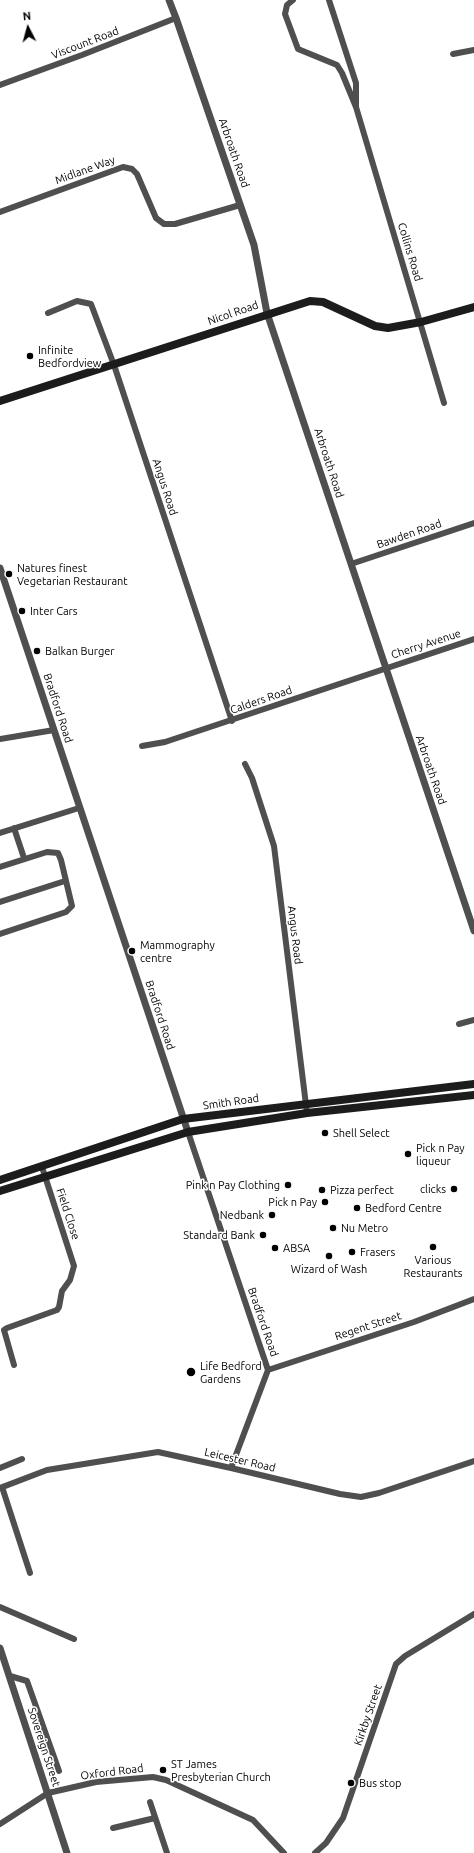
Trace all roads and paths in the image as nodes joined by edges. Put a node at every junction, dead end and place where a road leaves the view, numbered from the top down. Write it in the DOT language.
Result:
graph roads {
  1 [pos="169,0"];
  2 [pos="293,0"];
  3 [pos="329,0"];
  4 [pos="176,18"];
  5 [pos="474,50"];
  6 [pos="453,54"];
  7 [pos="0,85"];
  8 [pos="356,107"];
  9 [pos="240,204"];
  10 [pos="0,212"];
  11 [pos="474,307"];
  12 [pos="48,313"];
  13 [pos="267,313"];
  14 [pos="421,322"];
  15 [pos="114,365"];
  16 [pos="0,401"];
  17 [pos="444,403"];
  18 [pos="474,522"];
  19 [pos="351,564"];
  20 [pos="0,568"];
  21 [pos="474,639"];
  22 [pos="385,668"];
  23 [pos="232,720"];
  24 [pos="54,730"];
  25 [pos="0,739"];
  26 [pos="142,746"];
  27 [pos="245,764"];
  28 [pos="79,808"];
  29 [pos="14,828"];
  30 [pos="0,833"];
  31 [pos="24,858"];
  32 [pos="0,867"];
  33 [pos="65,881"];
  34 [pos="0,902"];
  35 [pos="474,931"];
  36 [pos="0,934"];
  37 [pos="474,1020"];
  38 [pos="459,1024"];
  39 [pos="474,1084"];
  40 [pos="474,1095"];
  41 [pos="306,1103"];
  42 [pos="307,1113"];
  43 [pos="183,1119"];
  44 [pos="188,1132"];
  45 [pos="42,1167"];
  46 [pos="46,1177"];
  47 [pos="0,1180"];
  48 [pos="0,1191"];
  49 [pos="474,1299"];
  50 [pos="14,1365"];
  51 [pos="268,1370"];
  52 [pos="22,1459"];
  53 [pos="474,1461"];
  54 [pos="0,1468"];
  55 [pos="231,1468"];
  56 [pos="1,1488"];
  57 [pos="30,1573"];
  58 [pos="0,1608"];
  59 [pos="474,1614"];
  60 [pos="74,1639"];
  61 [pos="0,1650"];
  62 [pos="10,1676"];
  63 [pos="59,1771"];
  64 [pos="48,1793"];
  65 [pos="150,1802"];
  66 [pos="155,1818"];
  67 [pos="0,1824"];
  68 [pos="113,1828"];
  69 [pos="67,1853"];
  70 [pos="167,1853"];
  71 [pos="284,1853"];
  72 [pos="315,1853"];
  1 -- 4 [label="street, Arbroath Road"];
  2 -- 8 [label="street"];
  3 -- 8 [label="street"];
  4 -- 7 [label="street, Viscount Road"];
  4 -- 9 [label="street, Arbroath Road"];
  5 -- 6 [label="street"];
  8 -- 14 [label="street, Collins Road"];
  9 -- 10 [label="street, Midlane Way"];
  9 -- 13 [label="street, Arbroath Road"];
  11 -- 14 [label="main road, Nicol Road"];
  12 -- 15 [label="street, Angus Road"];
  13 -- 14 [label="main road, Nicol Road"];
  13 -- 15 [label="main road, Nicol Road"];
  13 -- 19 [label="street, Arbroath Road"];
  14 -- 17 [label="street, Collins Road"];
  15 -- 16 [label="main road, Nicol Road"];
  15 -- 23 [label="street, Angus Road"];
  18 -- 19 [label="street, Bawden Road"];
  19 -- 22 [label="street, Arbroath Road"];
  20 -- 24 [label="street, Bradford Road"];
  21 -- 22 [label="street, Cherry Avenue"];
  22 -- 23 [label="street, Calders Road"];
  22 -- 35 [label="street, Arbroath Road"];
  23 -- 26 [label="street, Calders Road"];
  24 -- 25 [label="street"];
  24 -- 28 [label="street, Bradford Road"];
  27 -- 41 [label="street, Angus Road"];
  28 -- 29 [label="street"];
  28 -- 43 [label="street, Bradford Road"];
  29 -- 30 [label="street"];
  29 -- 31 [label="street"];
  31 -- 32 [label="street"];
  31 -- 33 [label="street"];
  33 -- 34 [label="street"];
  33 -- 36 [label="street"];
  37 -- 38 [label="street"];
  39 -- 41 [label="main road, Smith Road"];
  40 -- 42 [label="main road, Smith Road"];
  41 -- 42 [label="street, Angus Road"];
  41 -- 43 [label="main road, Smith Road"];
  42 -- 44 [label="main road, Smith Road"];
  43 -- 44 [label="street, Bradford Road"];
  43 -- 45 [label="main road, Smith Road"];
  44 -- 46 [label="main road, Smith Road"];
  44 -- 51 [label="street, Bradford Road"];
  45 -- 46 [label="street, Field Close"];
  45 -- 47 [label="main road, Smith Road"];
  46 -- 48 [label="main road, Smith Road"];
  46 -- 50 [label="street, Field Close"];
  49 -- 51 [label="street, Regent Street"];
  51 -- 55 [label="street, Bradford Road"];
  52 -- 54 [label="street"];
  53 -- 55 [label="street, Leicester Road"];
  55 -- 56 [label="street, Leicester Road"];
  56 -- 57 [label="street"];
  58 -- 60 [label="street"];
  59 -- 72 [label="street, Kirkby Street"];
  61 -- 62 [label="street, Sovereign Street"];
  62 -- 63 [label="street"];
  62 -- 64 [label="street, Sovereign Street"];
  64 -- 67 [label="street, Oxford Road"];
  64 -- 69 [label="street, Sovereign Street"];
  64 -- 71 [label="street, Oxford Road"];
  65 -- 66 [label="street"];
  66 -- 68 [label="street"];
  66 -- 70 [label="street"];
}
